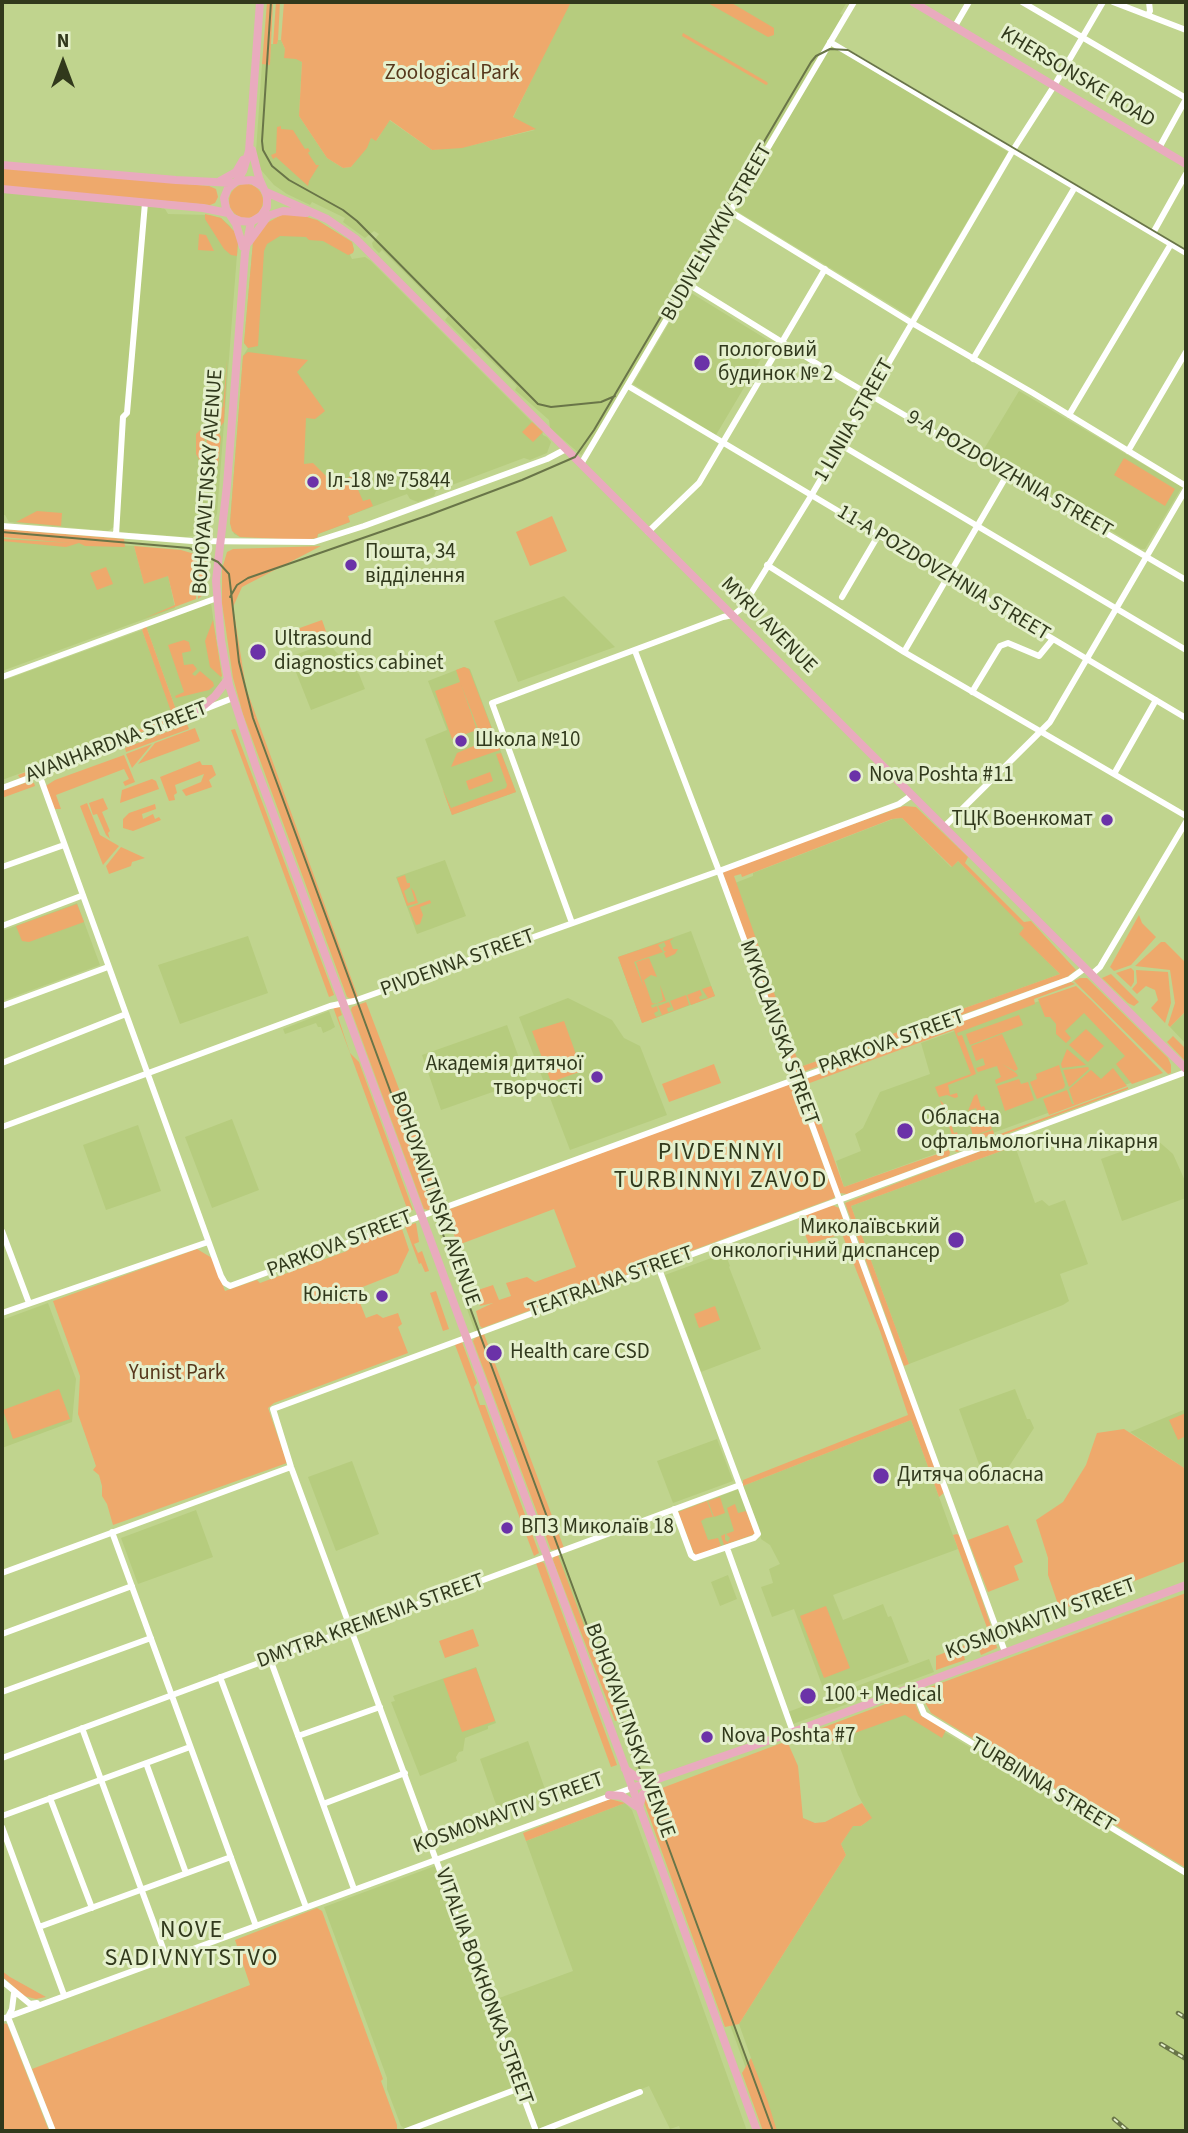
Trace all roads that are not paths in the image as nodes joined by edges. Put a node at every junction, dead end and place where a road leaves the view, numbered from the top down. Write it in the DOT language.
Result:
graph roads {
  1 [pos="260,2"];
  2 [pos="854,2"];
  3 [pos="914,2"];
  4 [pos="969,2"];
  5 [pos="1022,2"];
  6 [pos="1102,2"];
  7 [pos="1113,2"];
  8 [pos="1149,2"];
  9 [pos="1148,15"];
  10 [pos="955,26"];
  11 [pos="1186,30"];
  12 [pos="1083,36"];
  13 [pos="830,42"];
  14 [pos="1054,86"];
  15 [pos="1186,98"];
  16 [pos="250,141"];
  17 [pos="1159,148"];
  18 [pos="1013,150"];
  19 [pos="2,164"];
  20 [pos="1186,164"];
  21 [pos="1186,174"];
  22 [pos="235,182"];
  23 [pos="215,183"];
  24 [pos="1075,187"];
  25 [pos="2,189"];
  26 [pos="264,189"];
  27 [pos="145,203"];
  28 [pos="731,212"];
  29 [pos="230,215"];
  30 [pos="319,215"];
  31 [pos="268,216"];
  32 [pos="254,220"];
  33 [pos="1153,233"];
  34 [pos="1171,244"];
  35 [pos="244,253"];
  36 [pos="1186,253"];
  37 [pos="825,269"];
  38 [pos="688,284"];
  39 [pos="912,323"];
  40 [pos="781,341"];
  41 [pos="1186,352"];
  42 [pos="973,359"];
  43 [pos="628,386"];
  44 [pos="871,394"];
  45 [pos="1069,415"];
  46 [pos="722,443"];
  47 [pos="841,445"];
  48 [pos="566,449"];
  49 [pos="1128,451"];
  50 [pos="581,464"];
  51 [pos="1007,475"];
  52 [pos="1186,487"];
  53 [pos="811,496"];
  54 [pos="2,526"];
  55 [pos="977,526"];
  56 [pos="648,531"];
  57 [pos="879,534"];
  58 [pos="116,535"];
  59 [pos="220,541"];
  60 [pos="1146,556"];
  61 [pos="767,565"];
  62 [pos="949,577"];
  63 [pos="1186,580"];
  64 [pos="842,597"];
  65 [pos="217,598"];
  66 [pos="1116,607"];
  67 [pos="733,615"];
  68 [pos="1053,639"];
  69 [pos="1186,650"];
  70 [pos="635,651"];
  71 [pos="904,652"];
  72 [pos="1086,658"];
  73 [pos="2,677"];
  74 [pos="228,679"];
  75 [pos="972,692"];
  76 [pos="233,698"];
  77 [pos="1156,700"];
  78 [pos="195,713"];
  79 [pos="1186,718"];
  80 [pos="1042,731"];
  81 [pos="1114,774"];
  82 [pos="39,775"];
  83 [pos="2,788"];
  84 [pos="912,795"];
  85 [pos="1186,816"];
  86 [pos="1186,822"];
  87 [pos="944,827"];
  88 [pos="64,845"];
  89 [pos="2,867"];
  90 [pos="719,871"];
  91 [pos="82,897"];
  92 [pos="572,923"];
  93 [pos="2,926"];
  94 [pos="108,967"];
  95 [pos="1085,968"];
  96 [pos="1092,974"];
  97 [pos="343,1003"];
  98 [pos="2,1006"];
  99 [pos="126,1014"];
  100 [pos="2,1063"];
  101 [pos="1186,1070"];
  102 [pos="147,1072"];
  103 [pos="795,1079"];
  104 [pos="2,1127"];
  105 [pos="840,1199"];
  106 [pos="421,1215"];
  107 [pos="2,1231"];
  108 [pos="208,1242"];
  109 [pos="5,1248"];
  110 [pos="658,1266"];
  111 [pos="29,1303"];
  112 [pos="2,1313"];
  113 [pos="466,1336"];
  114 [pos="274,1409"];
  115 [pos="291,1467"];
  116 [pos="740,1485"];
  117 [pos="674,1509"];
  118 [pos="112,1532"];
  119 [pos="727,1548"];
  120 [pos="547,1556"];
  121 [pos="2,1573"];
  122 [pos="1186,1585"];
  123 [pos="132,1586"];
  124 [pos="352,1629"];
  125 [pos="2,1634"];
  126 [pos="151,1637"];
  127 [pos="1005,1652"];
  128 [pos="270,1659"];
  129 [pos="220,1677"];
  130 [pos="913,1687"];
  131 [pos="2,1692"];
  132 [pos="172,1695"];
  133 [pos="380,1707"];
  134 [pos="82,1728"];
  135 [pos="793,1732"];
  136 [pos="298,1736"];
  137 [pos="190,1747"];
  138 [pos="2,1758"];
  139 [pos="146,1763"];
  140 [pos="625,1769"];
  141 [pos="405,1773"];
  142 [pos="101,1780"];
  143 [pos="656,1781"];
  144 [pos="632,1788"];
  145 [pos="609,1795"];
  146 [pos="50,1798"];
  147 [pos="323,1804"];
  148 [pos="639,1812"];
  149 [pos="2,1816"];
  150 [pos="2,1827"];
  151 [pos="231,1857"];
  152 [pos="436,1860"];
  153 [pos="186,1873"];
  154 [pos="1186,1873"];
  155 [pos="354,1889"];
  156 [pos="142,1890"];
  157 [pos="306,1907"];
  158 [pos="92,1908"];
  159 [pos="256,1926"];
  160 [pos="39,1927"];
  161 [pos="167,1959"];
  162 [pos="2,1981"];
  163 [pos="14,1993"];
  164 [pos="64,1995"];
  165 [pos="47,2001"];
  166 [pos="5,2018"];
  167 [pos="520,2088"];
  168 [pos="640,2092"];
  169 [pos="53,2131"];
  170 [pos="406,2131"];
  171 [pos="538,2131"];
  172 [pos="757,2131"];
  1 -- 16 [label="main road, BOHOYAVLTNSKY AVENUE"];
  2 -- 13 [label="street, BUDIVELNYKIV STREET"];
  3 -- 10 [label="main road, KHERSONSKE ROAD"];
  4 -- 10 [label="street"];
  5 -- 12 [label="street"];
  6 -- 12 [label="street, 1 LINIIA STREET"];
  7 -- 9 [label="street"];
  8 -- 9 [label="street"];
  9 -- 11 [label="street"];
  10 -- 14 [label="main road, KHERSONSKE ROAD"];
  12 -- 14 [label="street, 1 LINIIA STREET"];
  12 -- 15 [label="street"];
  13 -- 18 [label="street"];
  13 -- 28 [label="street, BUDIVELNYKIV STREET"];
  14 -- 17 [label="main road, KHERSONSKE ROAD"];
  14 -- 18 [label="street, 1 LINIIA STREET"];
  15 -- 17 [label="street"];
  16 -- 22 [label="main road, BOHOYAVLTNSKY AVENUE"];
  16 -- 23 [label="main road"];
  16 -- 26 [label="main road, BOHOYAVLTNSKY AVENUE"];
  17 -- 20 [label="main road, KHERSONSKE ROAD"];
  18 -- 24 [label="street"];
  18 -- 39 [label="street, 1 LINIIA STREET"];
  19 -- 23 [label="main road"];
  21 -- 33 [label="street"];
  22 -- 23 [label="main road"];
  22 -- 26 [label="main road"];
  22 -- 29 [label="main road, BOHOYAVLTNSKY AVENUE"];
  24 -- 33 [label="street"];
  24 -- 42 [label="street"];
  25 -- 27 [label="main road"];
  26 -- 30 [label="main road, MYRU AVENUE"];
  26 -- 32 [label="main road, BOHOYAVLTNSKY AVENUE"];
  27 -- 29 [label="main road"];
  27 -- 58 [label="street"];
  28 -- 37 [label="street"];
  28 -- 38 [label="street, BUDIVELNYKIV STREET"];
  29 -- 32 [label="main road"];
  29 -- 35 [label="main road, BOHOYAVLTNSKY AVENUE"];
  30 -- 31 [label="main road, MYRU AVENUE"];
  30 -- 48 [label="main road, MYRU AVENUE"];
  31 -- 32 [label="main road, MYRU AVENUE"];
  31 -- 35 [label="main road"];
  32 -- 35 [label="main road, BOHOYAVLTNSKY AVENUE"];
  33 -- 34 [label="street"];
  34 -- 36 [label="street"];
  34 -- 45 [label="street"];
  35 -- 59 [label="main road, BOHOYAVLTNSKY AVENUE"];
  37 -- 39 [label="street"];
  37 -- 40 [label="street"];
  38 -- 40 [label="street, 9-A POZDOVZHNIA STREET"];
  38 -- 43 [label="street, BUDIVELNYKIV STREET"];
  39 -- 42 [label="street"];
  39 -- 44 [label="street, 1 LINIIA STREET"];
  40 -- 44 [label="street, 9-A POZDOVZHNIA STREET"];
  40 -- 46 [label="street"];
  41 -- 49 [label="street"];
  42 -- 45 [label="street"];
  43 -- 46 [label="street, 11-A POZDOVZHNIA STREET"];
  43 -- 50 [label="street, BUDIVELNYKIV STREET"];
  44 -- 47 [label="street, 1 LINIIA STREET"];
  44 -- 51 [label="street, 9-A POZDOVZHNIA STREET"];
  45 -- 49 [label="street"];
  46 -- 53 [label="street, 11-A POZDOVZHNIA STREET"];
  46 -- 56 [label="street"];
  47 -- 53 [label="street, 1 LINIIA STREET"];
  47 -- 55 [label="street"];
  48 -- 50 [label="main road, MYRU AVENUE"];
  48 -- 59 [label="street"];
  49 -- 52 [label="street"];
  50 -- 56 [label="main road, MYRU AVENUE"];
  51 -- 55 [label="street"];
  51 -- 60 [label="street, 9-A POZDOVZHNIA STREET"];
  52 -- 60 [label="street"];
  53 -- 57 [label="street, 11-A POZDOVZHNIA STREET"];
  53 -- 61 [label="street, 1 LINIIA STREET"];
  54 -- 58 [label="street"];
  55 -- 62 [label="street"];
  55 -- 66 [label="street"];
  56 -- 67 [label="main road, MYRU AVENUE"];
  57 -- 62 [label="street, 11-A POZDOVZHNIA STREET"];
  57 -- 64 [label="street"];
  58 -- 59 [label="street"];
  59 -- 65 [label="main road, BOHOYAVLTNSKY AVENUE"];
  60 -- 63 [label="street, 9-A POZDOVZHNIA STREET"];
  60 -- 66 [label="street"];
  61 -- 67 [label="street, 1 LINIIA STREET"];
  61 -- 71 [label="street"];
  62 -- 68 [label="street, 11-A POZDOVZHNIA STREET"];
  62 -- 71 [label="street"];
  65 -- 73 [label="street"];
  65 -- 74 [label="main road, BOHOYAVLTNSKY AVENUE"];
  66 -- 69 [label="street"];
  66 -- 72 [label="street"];
  67 -- 70 [label="street"];
  67 -- 84 [label="main road, MYRU AVENUE"];
  68 -- 72 [label="street, 11-A POZDOVZHNIA STREET"];
  68 -- 75 [label="street"];
  70 -- 90 [label="street, MYKOLAIVSKA STREET"];
  70 -- 92 [label="street"];
  71 -- 75 [label="street"];
  72 -- 77 [label="street, 11-A POZDOVZHNIA STREET"];
  72 -- 80 [label="street"];
  74 -- 76 [label="main road, BOHOYAVLTNSKY AVENUE"];
  74 -- 78 [label="main road"];
  75 -- 80 [label="street"];
  76 -- 78 [label="street, AVANHARDNA STREET"];
  76 -- 97 [label="main road, BOHOYAVLTNSKY AVENUE"];
  77 -- 79 [label="street, 11-A POZDOVZHNIA STREET"];
  77 -- 81 [label="street"];
  78 -- 82 [label="street, AVANHARDNA STREET"];
  80 -- 81 [label="street"];
  80 -- 87 [label="street"];
  81 -- 85 [label="street"];
  82 -- 83 [label="street, AVANHARDNA STREET"];
  82 -- 88 [label="street"];
  84 -- 87 [label="main road, MYRU AVENUE"];
  84 -- 90 [label="street, PIVDENNA STREET"];
  86 -- 96 [label="street"];
  87 -- 95 [label="main road, MYRU AVENUE"];
  88 -- 89 [label="street"];
  88 -- 91 [label="street"];
  90 -- 92 [label="street, PIVDENNA STREET"];
  90 -- 103 [label="street, MYKOLAIVSKA STREET"];
  91 -- 93 [label="street"];
  91 -- 94 [label="street"];
  92 -- 97 [label="street, PIVDENNA STREET"];
  94 -- 98 [label="street"];
  94 -- 99 [label="street"];
  95 -- 96 [label="main road, MYRU AVENUE"];
  95 -- 103 [label="street, PARKOVA STREET"];
  96 -- 101 [label="main road, MYRU AVENUE"];
  97 -- 102 [label="street, PIVDENNA STREET"];
  97 -- 106 [label="main road, BOHOYAVLTNSKY AVENUE"];
  99 -- 100 [label="street"];
  99 -- 102 [label="street"];
  101 -- 105 [label="street, TEATRALNA STREET"];
  102 -- 104 [label="street, PIVDENNA STREET"];
  102 -- 108 [label="street"];
  103 -- 105 [label="street, MYKOLAIVSKA STREET"];
  103 -- 106 [label="street, PARKOVA STREET"];
  105 -- 110 [label="street, TEATRALNA STREET"];
  105 -- 127 [label="street, MYKOLAIVSKA STREET"];
  106 -- 108 [label="street, PARKOVA STREET"];
  106 -- 113 [label="main road, BOHOYAVLTNSKY AVENUE"];
  107 -- 109 [label="street"];
  108 -- 111 [label="street"];
  109 -- 111 [label="street"];
  110 -- 113 [label="street, TEATRALNA STREET"];
  110 -- 116 [label="street"];
  111 -- 112 [label="street"];
  113 -- 114 [label="street, TEATRALNA STREET"];
  113 -- 120 [label="main road, BOHOYAVLTNSKY AVENUE"];
  114 -- 115 [label="street, VITALIIA BOKHONKA STREET"];
  115 -- 118 [label="street"];
  115 -- 124 [label="street, VITALIIA BOKHONKA STREET"];
  116 -- 117 [label="street, DMYTRA KREMENIA STREET"];
  116 -- 119 [label="street"];
  117 -- 119 [label="street"];
  117 -- 120 [label="street, DMYTRA KREMENIA STREET"];
  118 -- 121 [label="street"];
  118 -- 123 [label="street"];
  119 -- 135 [label="street"];
  120 -- 124 [label="street, DMYTRA KREMENIA STREET"];
  120 -- 140 [label="main road, BOHOYAVLTNSKY AVENUE"];
  122 -- 127 [label="main road, KOSMONAVTIV STREET"];
  123 -- 125 [label="street"];
  123 -- 126 [label="street"];
  124 -- 128 [label="street, DMYTRA KREMENIA STREET"];
  124 -- 133 [label="street, VITALIIA BOKHONKA STREET"];
  126 -- 131 [label="street"];
  126 -- 132 [label="street"];
  127 -- 130 [label="main road, KOSMONAVTIV STREET"];
  128 -- 129 [label="street, DMYTRA KREMENIA STREET"];
  128 -- 136 [label="street"];
  129 -- 132 [label="street, DMYTRA KREMENIA STREET"];
  129 -- 157 [label="street"];
  130 -- 135 [label="main road, KOSMONAVTIV STREET"];
  130 -- 154 [label="street, TURBINNA STREET"];
  132 -- 134 [label="street, DMYTRA KREMENIA STREET"];
  132 -- 137 [label="street"];
  133 -- 136 [label="street"];
  133 -- 141 [label="street, VITALIIA BOKHONKA STREET"];
  134 -- 138 [label="street, DMYTRA KREMENIA STREET"];
  134 -- 142 [label="street"];
  135 -- 143 [label="main road, KOSMONAVTIV STREET"];
  136 -- 147 [label="street"];
  137 -- 139 [label="street"];
  137 -- 151 [label="street"];
  139 -- 142 [label="street"];
  139 -- 153 [label="street"];
  140 -- 143 [label="main road"];
  140 -- 144 [label="main road, BOHOYAVLTNSKY AVENUE"];
  141 -- 147 [label="street"];
  141 -- 152 [label="street, VITALIIA BOKHONKA STREET"];
  142 -- 146 [label="street"];
  142 -- 156 [label="street"];
  143 -- 144 [label="main road, KOSMONAVTIV STREET"];
  143 -- 148 [label="main road"];
  144 -- 145 [label="street, KOSMONAVTIV STREET"];
  144 -- 148 [label="main road, BOHOYAVLTNSKY AVENUE"];
  145 -- 148 [label="main road"];
  145 -- 152 [label="street, KOSMONAVTIV STREET"];
  146 -- 149 [label="street"];
  146 -- 158 [label="street"];
  147 -- 155 [label="street"];
  148 -- 172 [label="main road, BOHOYAVLTNSKY AVENUE"];
  150 -- 160 [label="street"];
  151 -- 153 [label="street"];
  151 -- 159 [label="street"];
  152 -- 155 [label="street, KOSMONAVTIV STREET"];
  152 -- 167 [label="street, VITALIIA BOKHONKA STREET"];
  153 -- 156 [label="street"];
  155 -- 157 [label="street, KOSMONAVTIV STREET"];
  156 -- 158 [label="street"];
  156 -- 161 [label="street"];
  157 -- 159 [label="street, KOSMONAVTIV STREET"];
  158 -- 160 [label="street"];
  159 -- 161 [label="street, KOSMONAVTIV STREET"];
  160 -- 164 [label="street"];
  161 -- 164 [label="street, KOSMONAVTIV STREET"];
  162 -- 163 [label="street"];
  163 -- 165 [label="street"];
  163 -- 166 [label="street"];
  164 -- 165 [label="street, KOSMONAVTIV STREET"];
  165 -- 166 [label="street, KOSMONAVTIV STREET"];
  166 -- 169 [label="street"];
  167 -- 170 [label="street"];
  167 -- 171 [label="street, VITALIIA BOKHONKA STREET"];
  168 -- 171 [label="street"];
}
